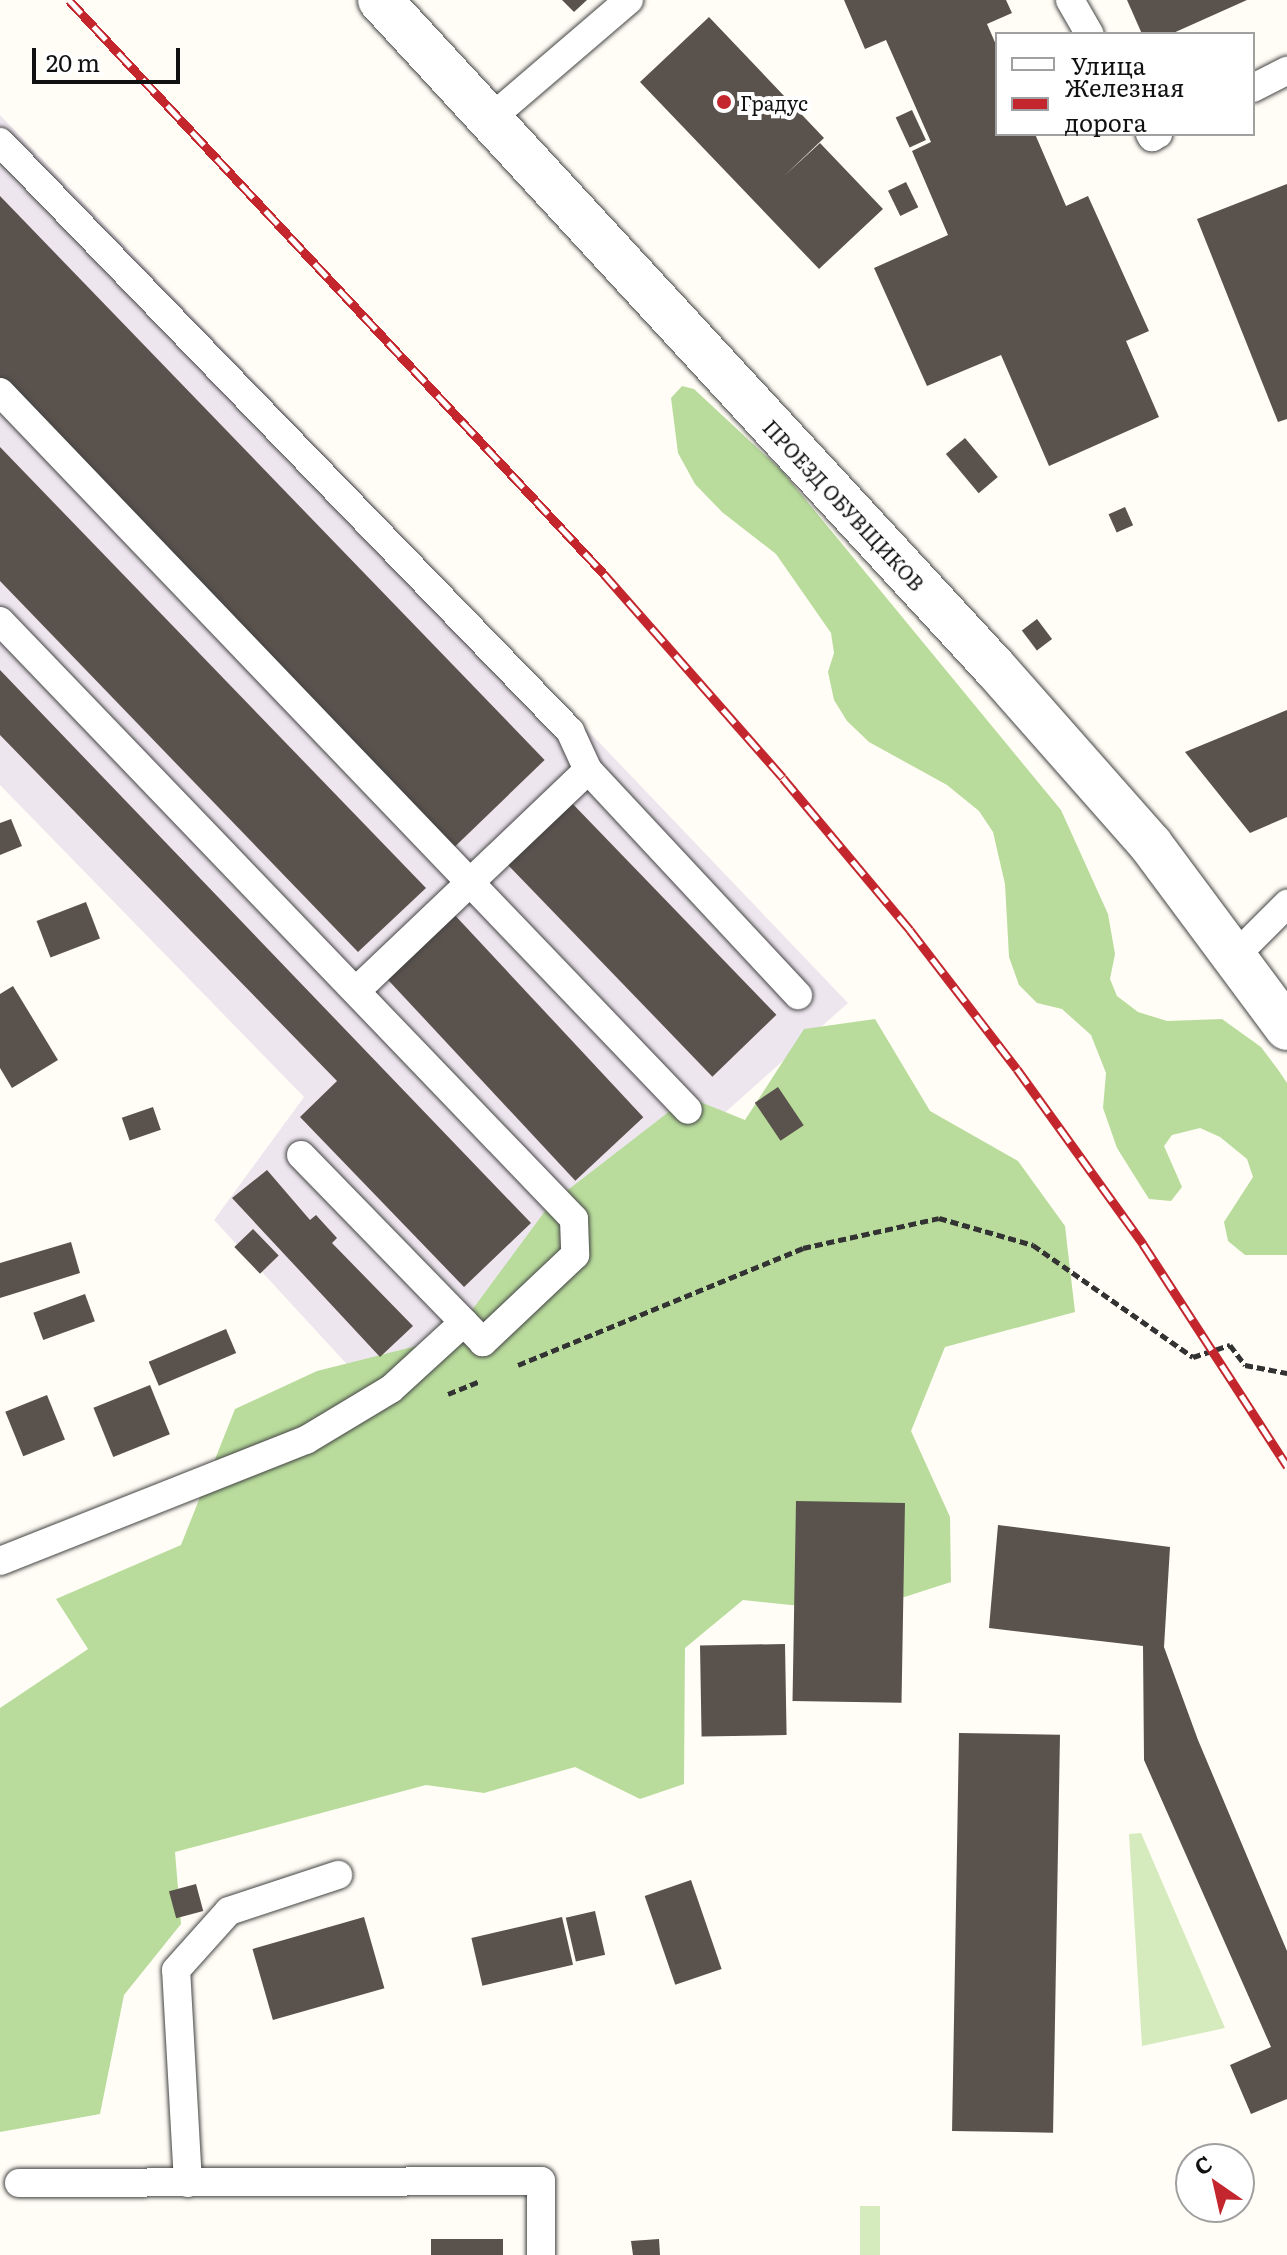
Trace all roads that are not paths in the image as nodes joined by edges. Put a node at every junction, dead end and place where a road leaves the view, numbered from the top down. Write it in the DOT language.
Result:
graph roads {
  1 [pos="380,0"];
  2 [pos="629,0"];
  3 [pos="1070,0"];
  4 [pos="1089,32"];
  5 [pos="1287,71"];
  6 [pos="1255,87"];
  7 [pos="490,119"];
  8 [pos="0,142"];
  9 [pos="0,392"];
  10 [pos="0,621"];
  11 [pos="588,770"];
  12 [pos="470,881"];
  13 [pos="1287,904"];
  14 [pos="1235,956"];
  15 [pos="357,990"];
  16 [pos="798,995"];
  17 [pos="1287,1028"];
  18 [pos="688,1110"];
  19 [pos="301,1155"];
  20 [pos="464,1322"];
  21 [pos="0,1561"];
  22 [pos="338,1875"];
  23 [pos="19,2183"];
  24 [pos="188,2183"];
  25 [pos="541,2255"];
  1 -- 7 [label="street, ПРОЕЗД ОБУВЩИКОВ"];
  2 -- 7 [label="lane"];
  3 -- 4 [label="lane"];
  5 -- 6 [label="lane"];
  7 -- 14 [label="street, ПРОЕЗД ОБУВЩИКОВ"];
  8 -- 11 [label="lane"];
  9 -- 12 [label="lane"];
  10 -- 15 [label="lane"];
  11 -- 12 [label="lane"];
  11 -- 16 [label="lane"];
  12 -- 15 [label="lane"];
  12 -- 18 [label="lane"];
  13 -- 14 [label="lane"];
  14 -- 17 [label="street, ПРОЕЗД ОБУВЩИКОВ"];
  15 -- 20 [label="lane"];
  19 -- 20 [label="lane"];
  20 -- 21 [label="lane"];
  22 -- 24 [label="lane"];
  23 -- 24 [label="lane"];
  24 -- 25 [label="lane"];
}
